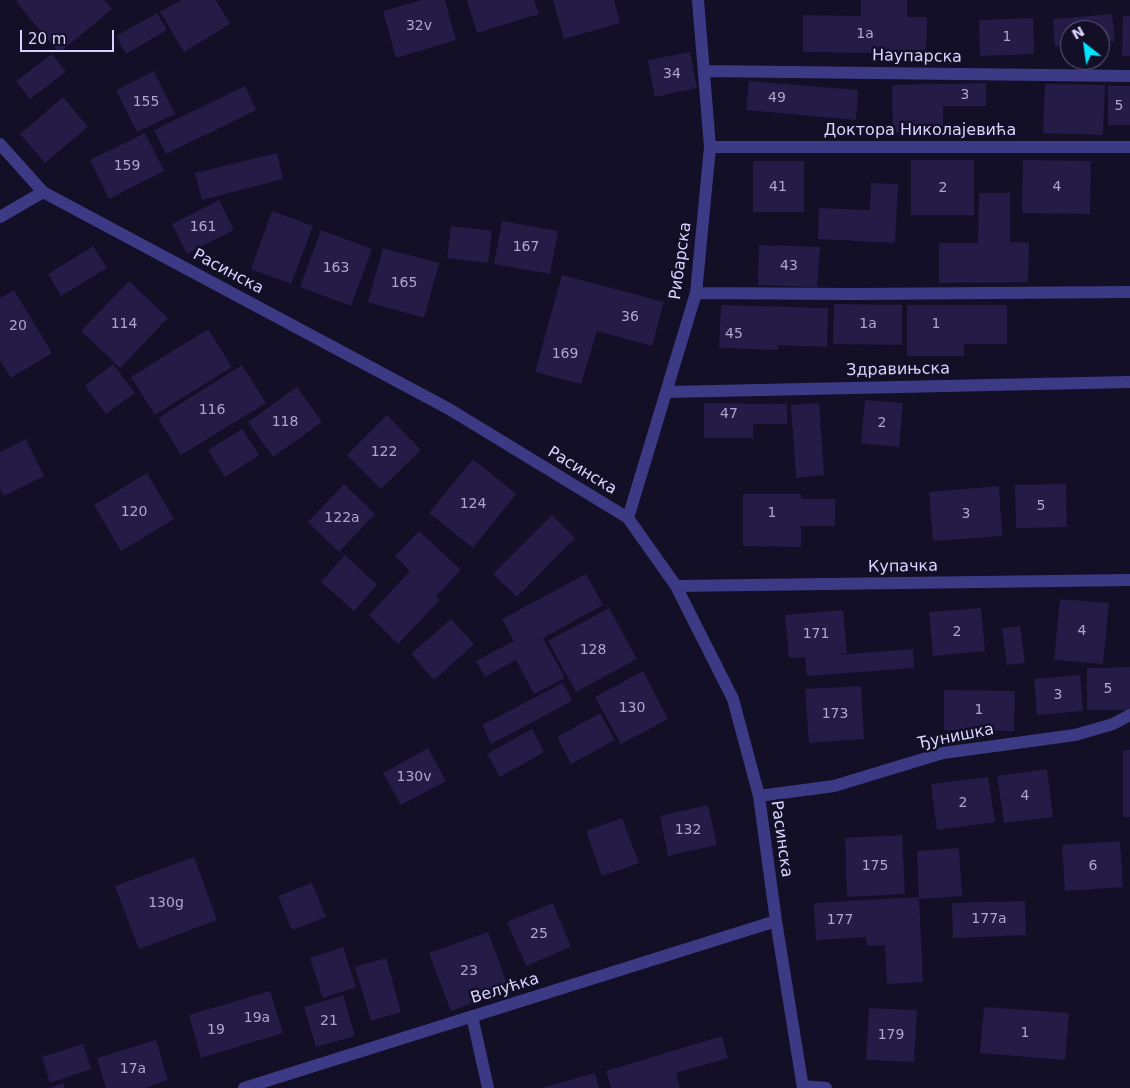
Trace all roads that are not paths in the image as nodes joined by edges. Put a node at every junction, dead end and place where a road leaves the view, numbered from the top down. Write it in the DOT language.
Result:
graph roads {
  1 [pos="698,0"];
  2 [pos="704,71"];
  3 [pos="1130,76"];
  4 [pos="0,144"];
  5 [pos="710,147"];
  6 [pos="1130,147"];
  7 [pos="43,192"];
  8 [pos="0,217"];
  9 [pos="1130,292"];
  10 [pos="696,293"];
  11 [pos="1130,382"];
  12 [pos="667,392"];
  13 [pos="628,518"];
  14 [pos="1130,580"];
  15 [pos="676,586"];
  16 [pos="1130,715"];
  17 [pos="758,796"];
  18 [pos="776,922"];
  19 [pos="472,1016"];
  20 [pos="803,1087"];
  21 [pos="244,1088"];
  22 [pos="488,1088"];
  23 [pos="826,1088"];
  1 -- 2 [label="street, Рибарска"];
  2 -- 3 [label="street, Наупарска"];
  2 -- 5 [label="street, Рибарска"];
  4 -- 7 [label="street, Расинска"];
  5 -- 6 [label="street, Доктора Николајевића"];
  5 -- 10 [label="street, Рибарска"];
  7 -- 8 [label="street"];
  7 -- 13 [label="street, Расинска"];
  9 -- 10 [label="street"];
  10 -- 12 [label="street, Рибарска"];
  11 -- 12 [label="street, Здравињска"];
  12 -- 13 [label="street, Рибарска"];
  13 -- 15 [label="street, Расинска"];
  14 -- 15 [label="street, Купачка"];
  15 -- 17 [label="street, Расинска"];
  16 -- 17 [label="street, Ђунишка"];
  17 -- 18 [label="street, Расинска"];
  18 -- 19 [label="street, Велућка"];
  18 -- 20 [label="street, Расинска"];
  19 -- 21 [label="street, Велућка"];
  19 -- 22 [label="street"];
  20 -- 23 [label="street"];
}
